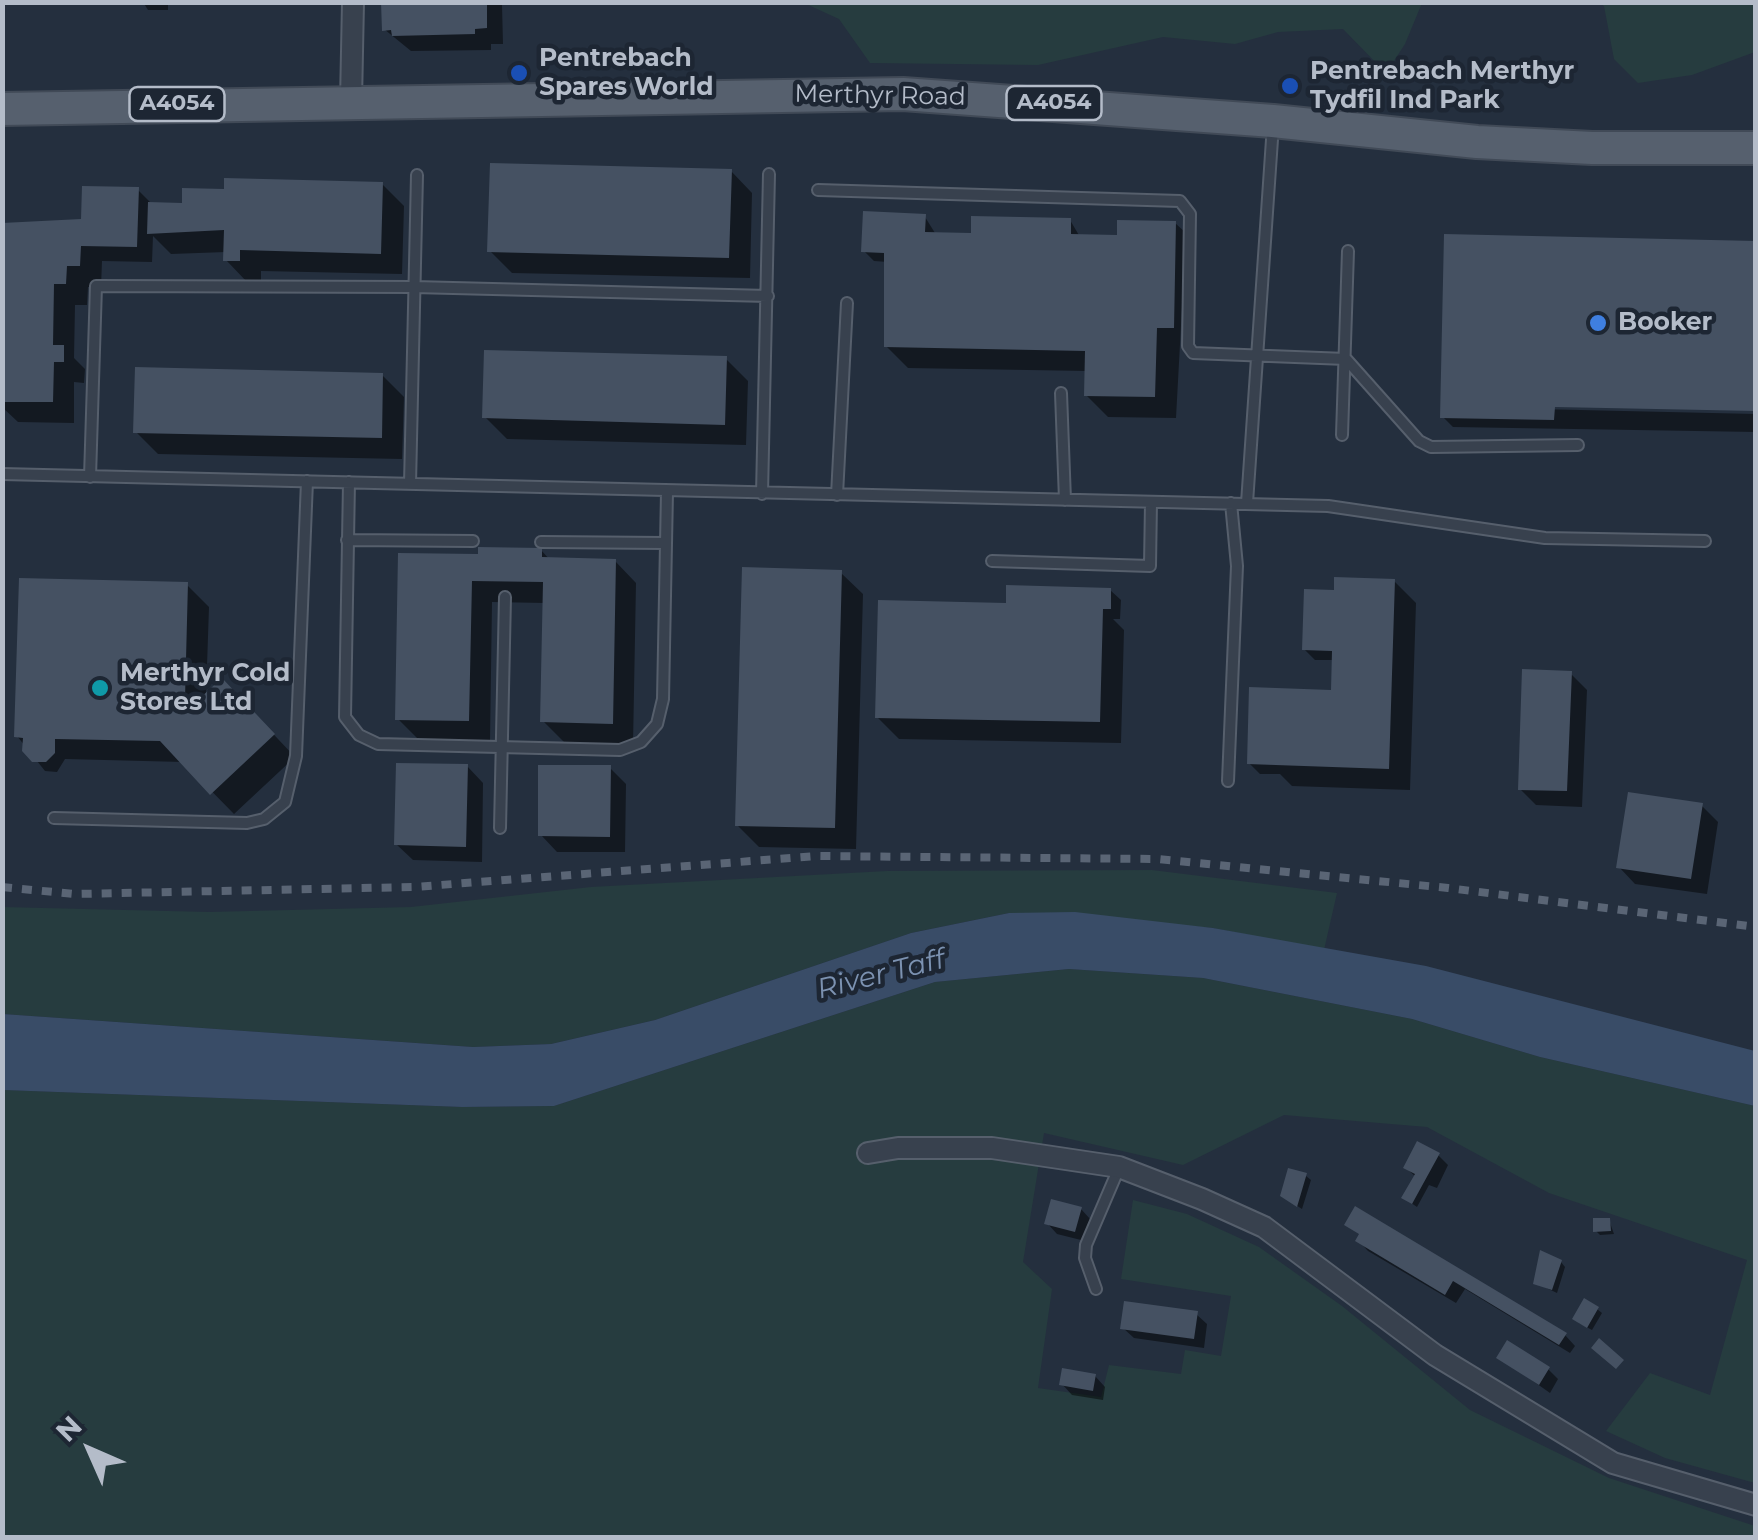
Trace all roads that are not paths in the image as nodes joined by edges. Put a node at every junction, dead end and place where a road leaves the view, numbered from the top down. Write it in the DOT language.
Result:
graph roads {
  1 [pos="352,2"];
  2 [pos="351,101"];
  3 [pos="2,108"];
  4 [pos="1274,120"];
  5 [pos="1756,148"];
  6 [pos="768,174"];
  7 [pos="417,175"];
  8 [pos="818,190"];
  9 [pos="1348,251"];
  10 [pos="414,287"];
  11 [pos="768,296"];
  12 [pos="847,303"];
  13 [pos="1257,357"];
  14 [pos="1346,360"];
  15 [pos="1060,393"];
  16 [pos="1342,435"];
  17 [pos="1578,445"];
  18 [pos="2,474"];
  19 [pos="90,476"];
  20 [pos="308,481"];
  21 [pos="348,482"];
  22 [pos="410,484"];
  23 [pos="667,492"];
  24 [pos="762,494"];
  25 [pos="838,496"];
  26 [pos="1066,500"];
  27 [pos="1151,502"];
  28 [pos="1232,503"];
  29 [pos="1246,504"];
  30 [pos="347,540"];
  31 [pos="473,541"];
  32 [pos="1705,541"];
  33 [pos="540,542"];
  34 [pos="665,543"];
  35 [pos="992,561"];
  36 [pos="504,597"];
  37 [pos="501,747"];
  38 [pos="1228,781"];
  39 [pos="54,818"];
  40 [pos="500,828"];
  41 [pos="868,1153"];
  42 [pos="1119,1167"];
  43 [pos="1096,1290"];
  44 [pos="1756,1505"];
  1 -- 2 [label="street"];
  2 -- 3 [label="main road, Merthyr Road / A4054"];
  2 -- 4 [label="main road, Merthyr Road / A4054"];
  4 -- 5 [label="main road, Merthyr Road / A4054"];
  4 -- 13 [label="lane"];
  6 -- 11 [label="lane"];
  7 -- 10 [label="lane"];
  8 -- 13 [label="lane"];
  9 -- 14 [label="lane"];
  10 -- 11 [label="lane"];
  10 -- 19 [label="lane"];
  10 -- 22 [label="lane"];
  11 -- 24 [label="lane"];
  12 -- 25 [label="lane"];
  13 -- 14 [label="lane"];
  13 -- 29 [label="lane"];
  14 -- 16 [label="lane"];
  14 -- 17 [label="lane"];
  15 -- 26 [label="lane"];
  18 -- 19 [label="lane"];
  19 -- 20 [label="lane"];
  20 -- 21 [label="lane"];
  20 -- 39 [label="lane"];
  21 -- 22 [label="lane"];
  21 -- 30 [label="lane"];
  22 -- 23 [label="lane"];
  23 -- 24 [label="lane"];
  23 -- 34 [label="lane"];
  24 -- 25 [label="lane"];
  25 -- 26 [label="lane"];
  26 -- 27 [label="lane"];
  27 -- 28 [label="lane"];
  27 -- 35 [label="lane"];
  28 -- 29 [label="lane"];
  28 -- 38 [label="lane"];
  29 -- 32 [label="lane"];
  30 -- 31 [label="lane"];
  30 -- 37 [label="lane"];
  33 -- 34 [label="lane"];
  34 -- 37 [label="lane"];
  36 -- 37 [label="lane"];
  37 -- 40 [label="lane"];
  41 -- 42 [label="street"];
  42 -- 43 [label="lane"];
  42 -- 44 [label="street"];
}
